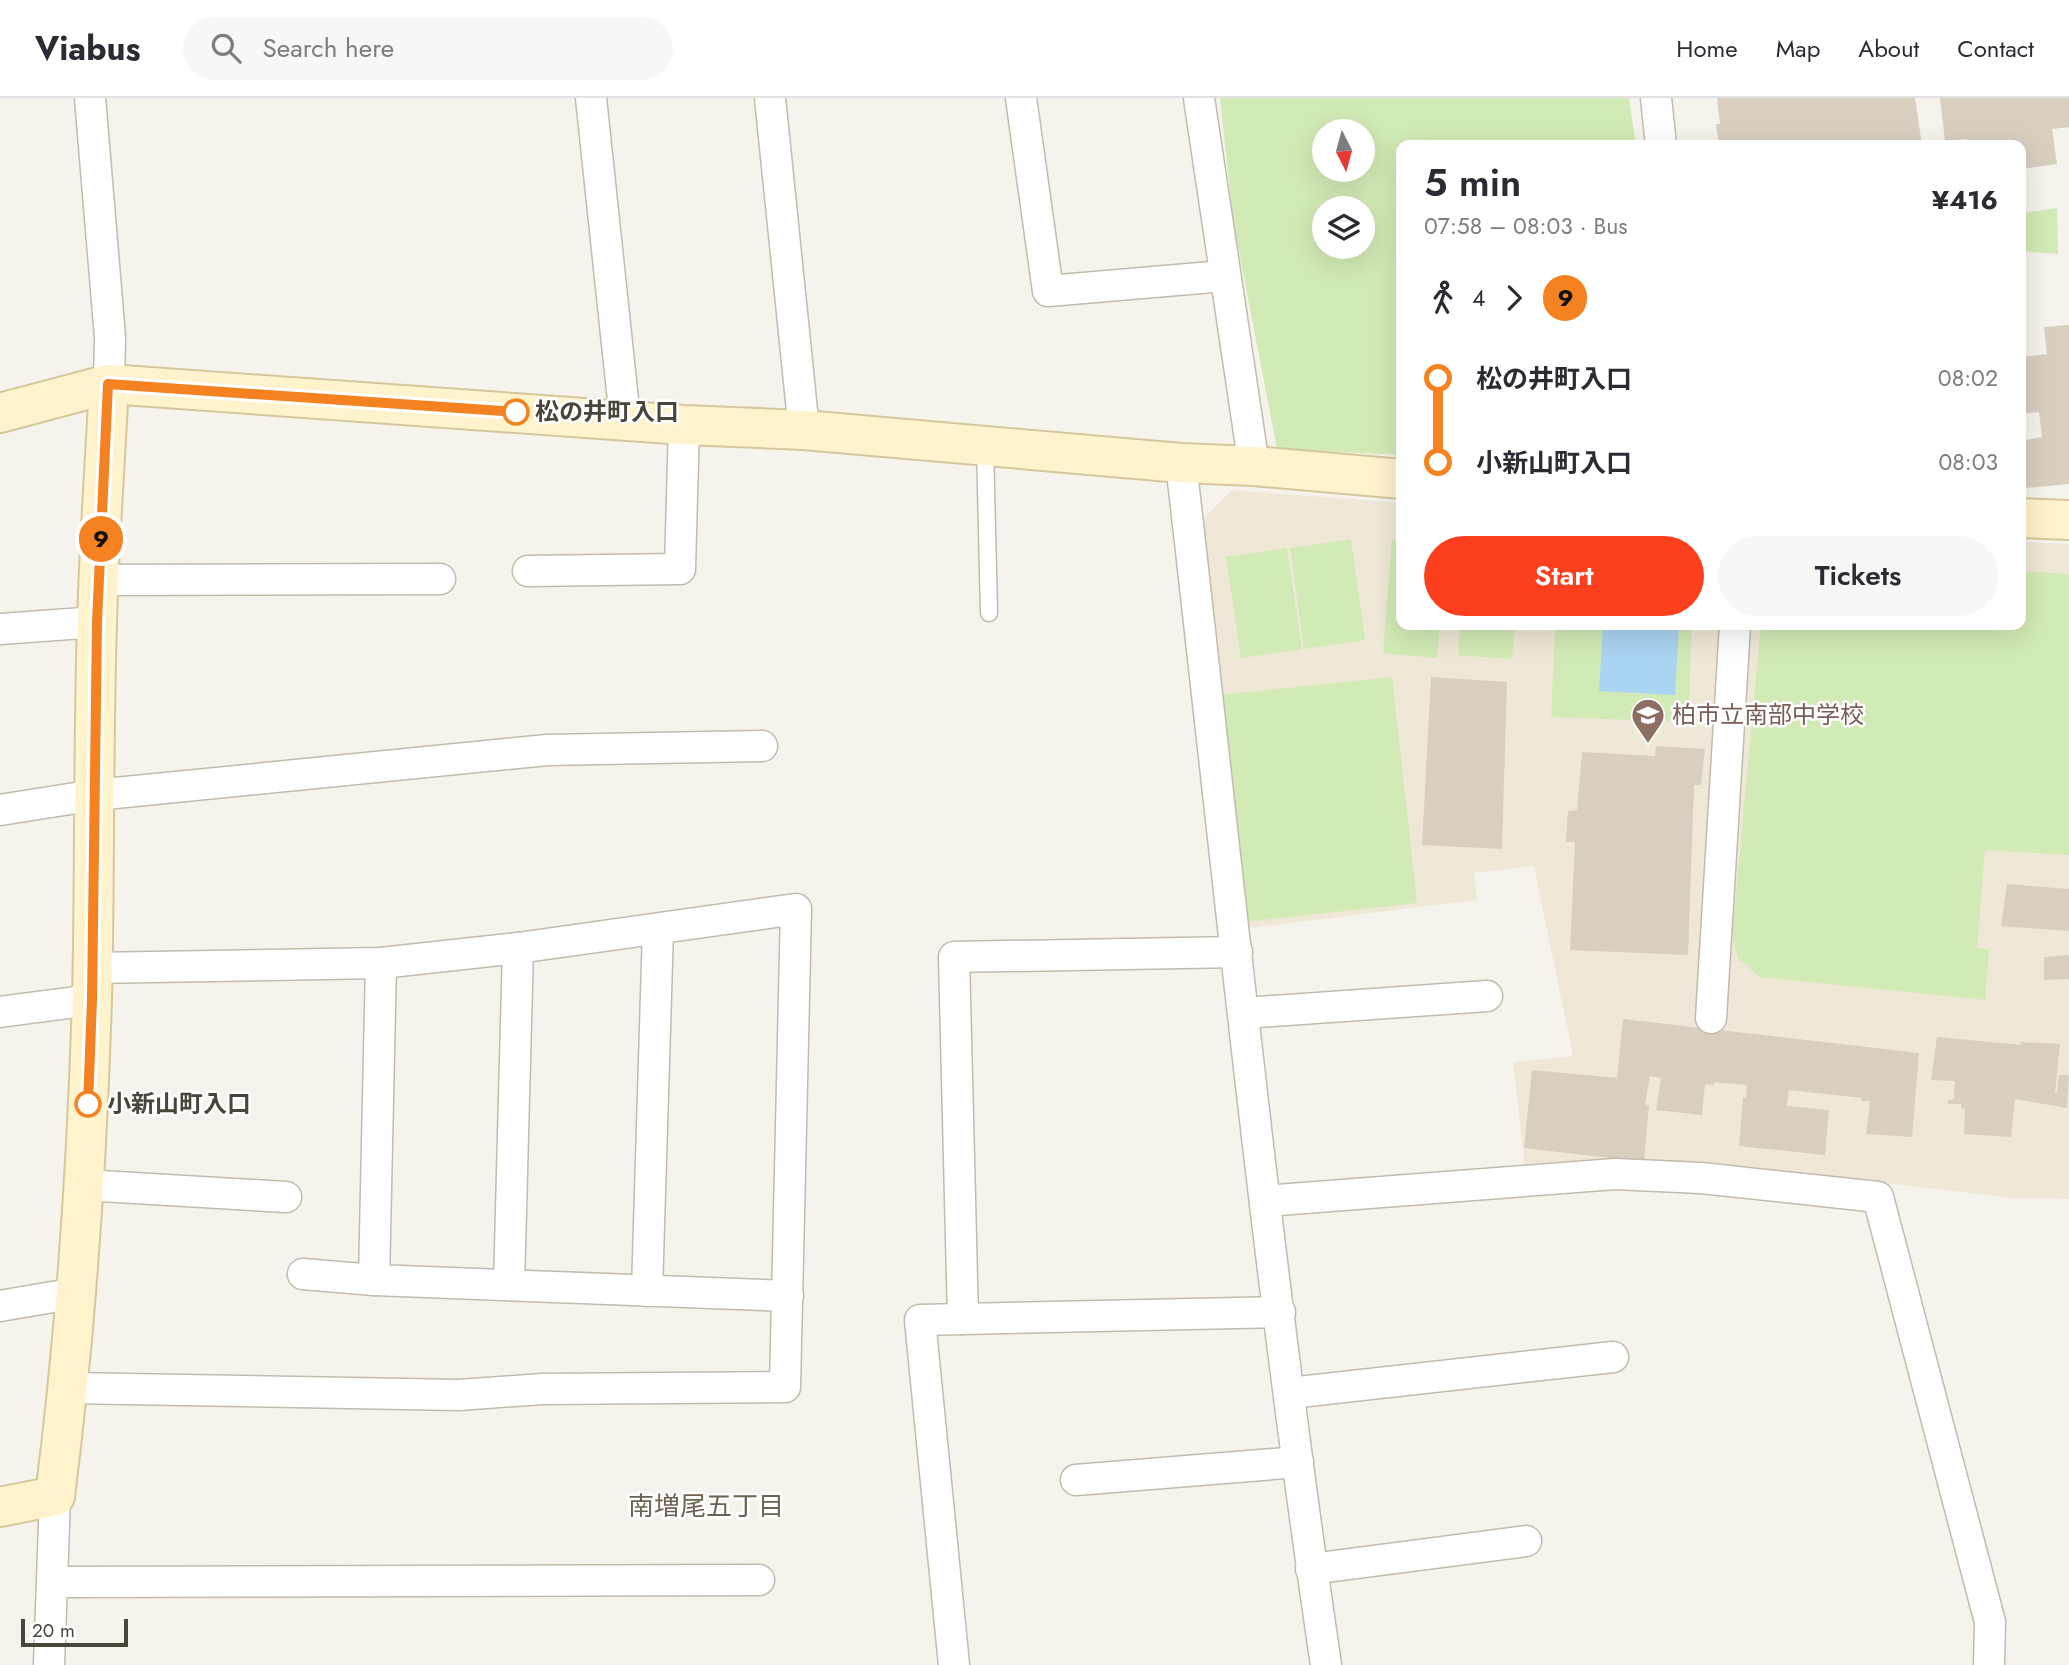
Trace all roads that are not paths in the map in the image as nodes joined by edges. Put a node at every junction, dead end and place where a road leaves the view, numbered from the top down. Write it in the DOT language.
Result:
graph roads {
  1 [pos="90,98"];
  2 [pos="591,98"];
  3 [pos="770,98"];
  4 [pos="1021,98"];
  5 [pos="1199,98"];
  6 [pos="1656,98"];
  7 [pos="1660,140"];
  8 [pos="1224,276"];
  9 [pos="108,384"];
  10 [pos="0,412"];
  11 [pos="625,419"];
  12 [pos="684,425"];
  13 [pos="804,430"];
  14 [pos="985,444"];
  15 [pos="1181,463"];
  16 [pos="1254,467"];
  17 [pos="1396,479"];
  18 [pos="2026,518"];
  19 [pos="2069,520"];
  20 [pos="528,571"];
  21 [pos="440,579"];
  22 [pos="99,580"];
  23 [pos="989,613"];
  24 [pos="97,622"];
  25 [pos="0,629"];
  26 [pos="1735,630"];
  27 [pos="762,746"];
  28 [pos="94,795"];
  29 [pos="0,810"];
  30 [pos="658,929"];
  31 [pos="518,948"];
  32 [pos="1237,952"];
  33 [pos="381,963"];
  34 [pos="92,984"];
  35 [pos="1486,996"];
  36 [pos="0,1012"];
  37 [pos="1244,1013"];
  38 [pos="1711,1018"];
  39 [pos="84,1185"];
  40 [pos="285,1197"];
  41 [pos="1265,1201"];
  42 [pos="303,1274"];
  43 [pos="374,1280"];
  44 [pos="509,1285"];
  45 [pos="647,1292"];
  46 [pos="76,1293"];
  47 [pos="788,1296"];
  48 [pos="0,1306"];
  49 [pos="1280,1312"];
  50 [pos="963,1318"];
  51 [pos="1613,1357"];
  52 [pos="69,1388"];
  53 [pos="1290,1393"];
  54 [pos="1298,1462"];
  55 [pos="1076,1480"];
  56 [pos="55,1496"];
  57 [pos="0,1507"];
  58 [pos="1526,1541"];
  59 [pos="1311,1569"];
  60 [pos="760,1580"];
  61 [pos="52,1582"];
  62 [pos="49,1665"];
  63 [pos="954,1665"];
  64 [pos="1326,1665"];
  65 [pos="1989,1665"];
  1 -- 9 [label="street"];
  2 -- 11 [label="street"];
  3 -- 13 [label="street"];
  4 -- 8 [label="street"];
  5 -- 8 [label="street"];
  6 -- 7 [label="street"];
  8 -- 16 [label="street"];
  9 -- 10 [label="street"];
  9 -- 11 [label="street"];
  9 -- 22 [label="street"];
  11 -- 12 [label="street"];
  12 -- 13 [label="street"];
  12 -- 20 [label="street"];
  13 -- 14 [label="street"];
  14 -- 15 [label="street"];
  14 -- 23 [label="lane"];
  15 -- 16 [label="street"];
  15 -- 32 [label="street"];
  16 -- 17 [label="street"];
  18 -- 19 [label="street"];
  21 -- 22 [label="street"];
  22 -- 24 [label="street"];
  24 -- 25 [label="street"];
  24 -- 28 [label="street"];
  26 -- 38 [label="street"];
  27 -- 28 [label="street"];
  28 -- 29 [label="street"];
  28 -- 34 [label="street"];
  30 -- 31 [label="street"];
  30 -- 45 [label="street"];
  30 -- 47 [label="street"];
  31 -- 33 [label="street"];
  31 -- 44 [label="street"];
  32 -- 37 [label="street"];
  32 -- 50 [label="street"];
  33 -- 34 [label="street"];
  33 -- 43 [label="street"];
  34 -- 36 [label="street"];
  34 -- 39 [label="street"];
  35 -- 37 [label="street"];
  37 -- 41 [label="street"];
  39 -- 40 [label="street"];
  39 -- 46 [label="street"];
  41 -- 49 [label="street"];
  41 -- 65 [label="street"];
  42 -- 43 [label="street"];
  43 -- 44 [label="street"];
  44 -- 45 [label="street"];
  45 -- 47 [label="street"];
  46 -- 48 [label="street"];
  46 -- 52 [label="street"];
  47 -- 52 [label="street"];
  49 -- 50 [label="street"];
  49 -- 53 [label="street"];
  50 -- 63 [label="street"];
  51 -- 53 [label="street"];
  52 -- 56 [label="street"];
  53 -- 54 [label="street"];
  54 -- 55 [label="street"];
  54 -- 59 [label="street"];
  56 -- 57 [label="street"];
  56 -- 61 [label="street"];
  58 -- 59 [label="street"];
  59 -- 64 [label="street"];
  60 -- 61 [label="street"];
  61 -- 62 [label="street"];
}
